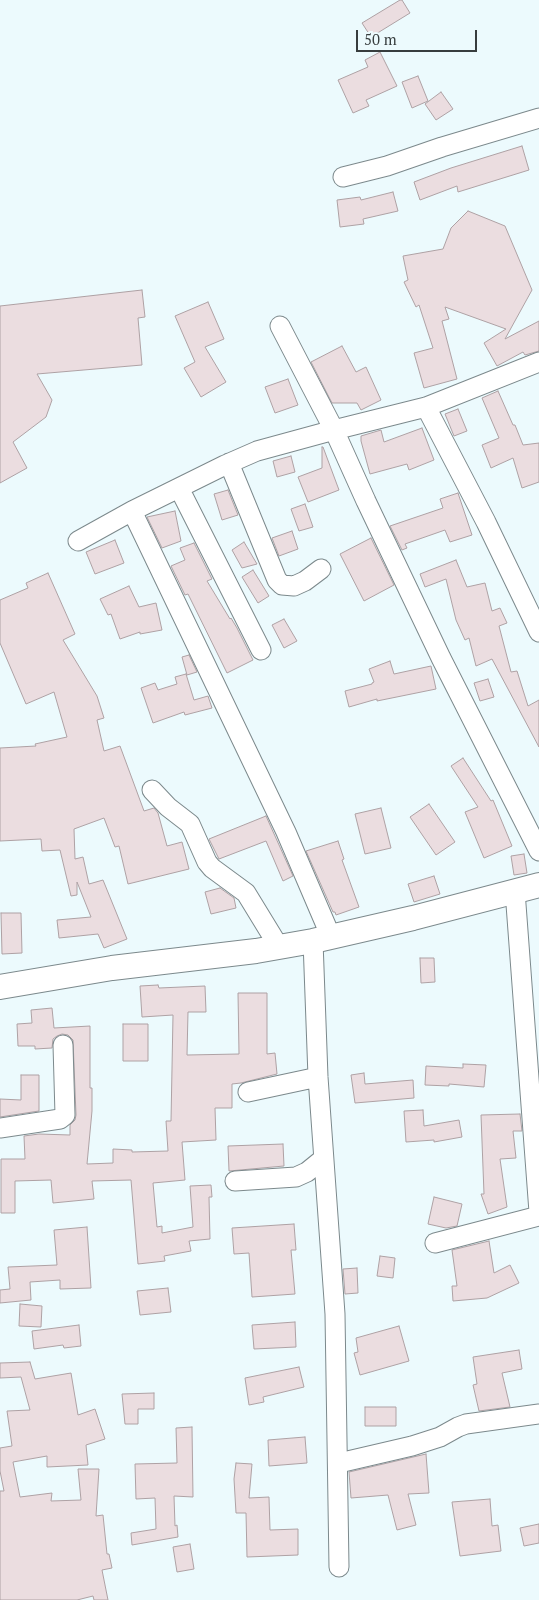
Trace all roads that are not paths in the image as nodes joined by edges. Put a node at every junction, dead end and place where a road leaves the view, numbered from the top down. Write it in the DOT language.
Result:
graph roads {
  1 [pos="539,118"];
  2 [pos="344,177"];
  3 [pos="280,326"];
  4 [pos="539,362"];
  5 [pos="426,407"];
  6 [pos="334,430"];
  7 [pos="229,463"];
  8 [pos="179,488"];
  9 [pos="132,511"];
  10 [pos="78,541"];
  11 [pos="322,569"];
  12 [pos="539,632"];
  13 [pos="261,650"];
  14 [pos="152,790"];
  15 [pos="539,851"];
  16 [pos="539,885"];
  17 [pos="515,891"];
  18 [pos="322,939"];
  19 [pos="280,947"];
  20 [pos="0,987"];
  21 [pos="533,1037"];
  22 [pos="62,1044"];
  23 [pos="318,1077"];
  24 [pos="248,1092"];
  25 [pos="0,1128"];
  26 [pos="323,1159"];
  27 [pos="235,1181"];
  28 [pos="538,1192"];
  29 [pos="539,1214"];
  30 [pos="435,1242"];
  31 [pos="539,1414"];
  32 [pos="339,1463"];
  33 [pos="339,1567"];
  1 -- 2 [label="street"];
  3 -- 6 [label="street"];
  4 -- 5 [label="street"];
  5 -- 6 [label="street"];
  5 -- 12 [label="street"];
  6 -- 7 [label="street"];
  6 -- 15 [label="street"];
  7 -- 8 [label="street"];
  7 -- 11 [label="street"];
  8 -- 9 [label="street"];
  8 -- 13 [label="street"];
  9 -- 10 [label="street"];
  9 -- 18 [label="street"];
  14 -- 19 [label="street"];
  16 -- 17 [label="street"];
  17 -- 18 [label="street"];
  17 -- 21 [label="street"];
  18 -- 19 [label="street"];
  18 -- 23 [label="street"];
  19 -- 20 [label="street"];
  21 -- 28 [label="street"];
  22 -- 25 [label="street"];
  23 -- 24 [label="street"];
  23 -- 26 [label="street"];
  26 -- 27 [label="street"];
  26 -- 32 [label="street"];
  28 -- 29 [label="street"];
  29 -- 30 [label="street"];
  31 -- 32 [label="street"];
  32 -- 33 [label="street"];
}
